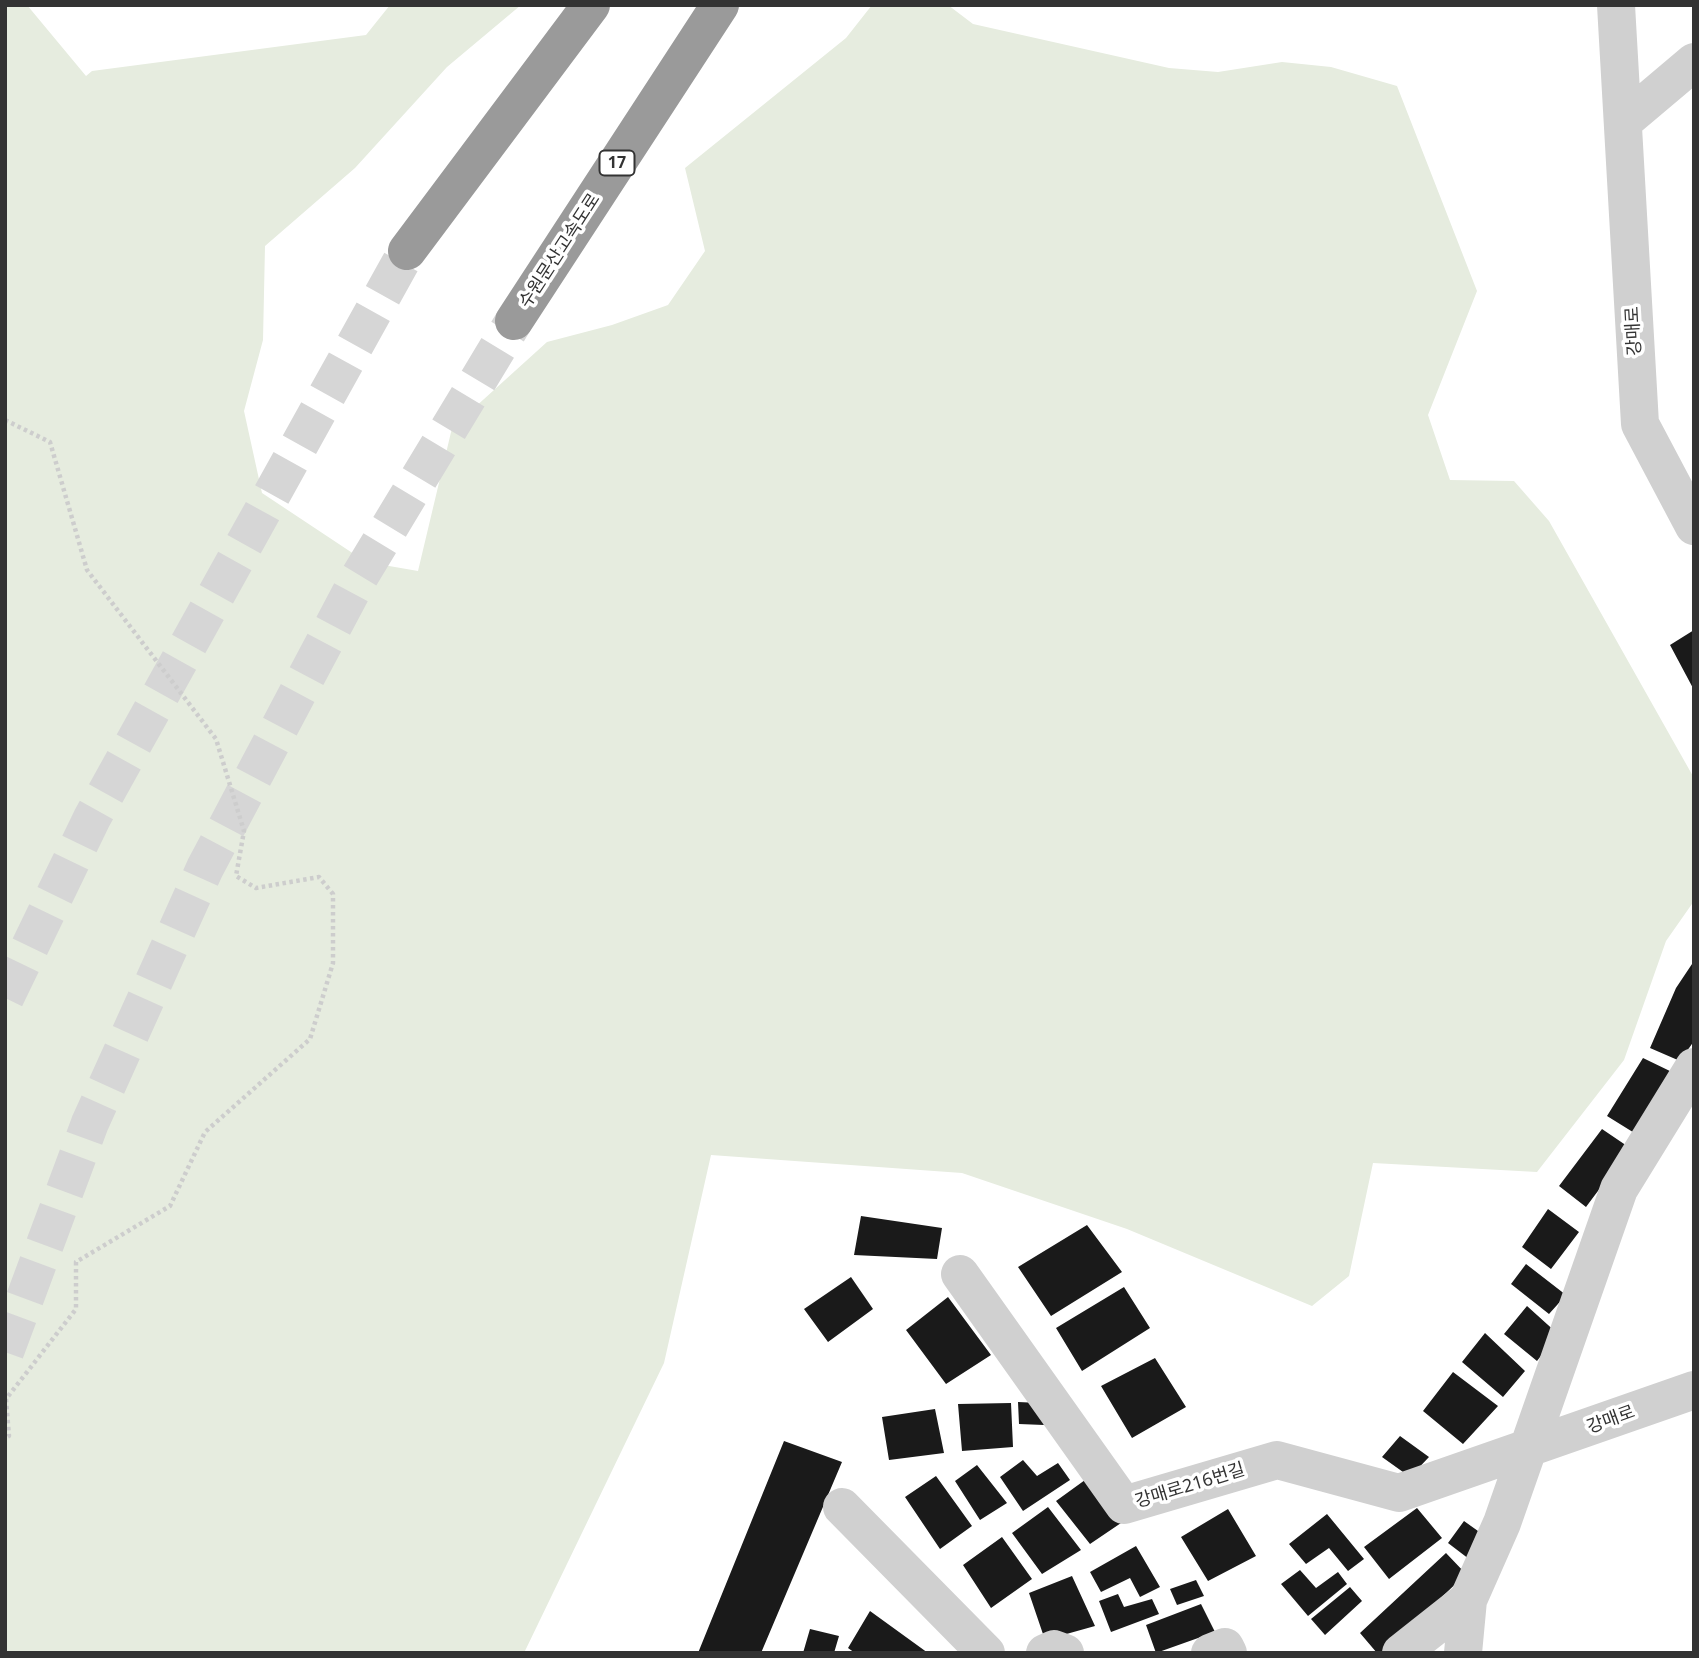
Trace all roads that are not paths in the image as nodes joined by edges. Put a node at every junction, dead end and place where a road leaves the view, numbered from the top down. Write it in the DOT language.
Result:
graph roads {
  1 [pos="592,5"];
  2 [pos="720,5"];
  3 [pos="1616,5"];
  4 [pos="1694,62"];
  5 [pos="1623,122"];
  6 [pos="407,251"];
  7 [pos="514,321"];
  8 [pos="1694,526"];
  9 [pos="1694,1067"];
  10 [pos="960,1274"];
  11 [pos="1694,1390"];
  12 [pos="1528,1450"];
  13 [pos="842,1507"];
  14 [pos="1468,1600"];
  15 [pos="986,1653"];
  16 [pos="1045,1653"];
  17 [pos="1065,1653"];
  18 [pos="1210,1653"];
  19 [pos="1228,1653"];
  20 [pos="1401,1653"];
  21 [pos="1463,1653"];
  1 -- 6 [label="highway"];
  2 -- 7 [label="highway, 수원문산고속도로 / 17"];
  3 -- 5 [label="street, 강매로"];
  4 -- 5 [label="street"];
  5 -- 8 [label="street, 강매로"];
  9 -- 12 [label="street"];
  10 -- 12 [label="street, 강매로216번길"];
  11 -- 12 [label="street, 강매로"];
  12 -- 14 [label="street"];
  13 -- 15 [label="street"];
  14 -- 20 [label="street"];
  14 -- 21 [label="street"];
  16 -- 17 [label="street"];
  18 -- 19 [label="street"];
}
